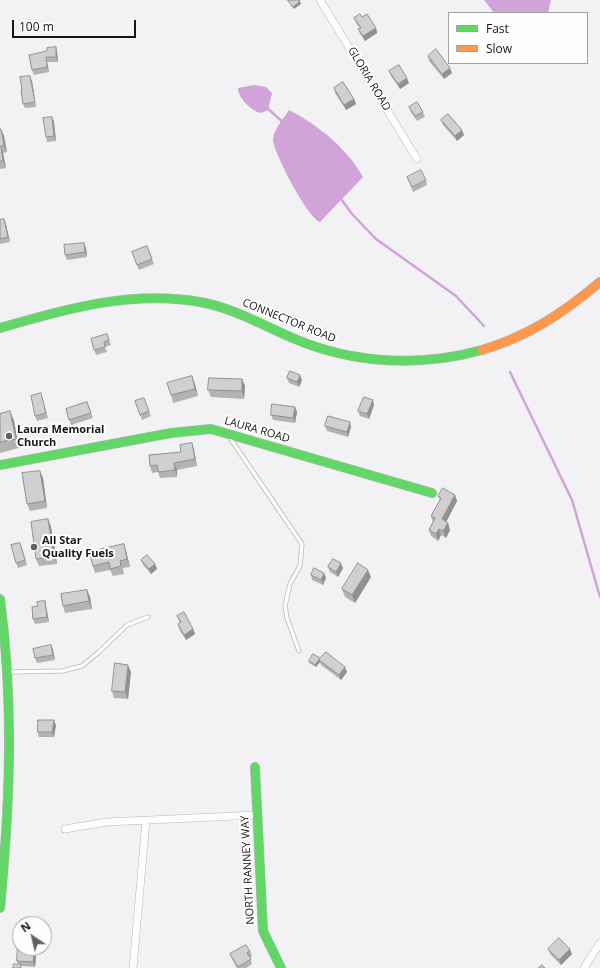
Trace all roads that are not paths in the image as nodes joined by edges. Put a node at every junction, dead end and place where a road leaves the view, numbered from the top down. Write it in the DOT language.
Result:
graph roads {
  1 [pos="320,0"];
  2 [pos="417,158"];
  3 [pos="600,282"];
  4 [pos="0,328"];
  5 [pos="227,434"];
  6 [pos="0,465"];
  7 [pos="432,493"];
  8 [pos="0,599"];
  9 [pos="148,617"];
  10 [pos="2,619"];
  11 [pos="299,651"];
  12 [pos="9,672"];
  13 [pos="255,767"];
  14 [pos="257,815"];
  15 [pos="146,821"];
  16 [pos="65,829"];
  17 [pos="0,908"];
  18 [pos="600,943"];
  19 [pos="133,968"];
  20 [pos="281,968"];
  21 [pos="584,968"];
  1 -- 2 [label="street, GLORIA ROAD"];
  3 -- 4 [label="street, CONNECTOR ROAD"];
  5 -- 6 [label="street, LAURA ROAD"];
  5 -- 7 [label="street, LAURA ROAD"];
  5 -- 11 [label="lane"];
  8 -- 10 [label="street"];
  9 -- 12 [label="lane"];
  10 -- 12 [label="street"];
  12 -- 17 [label="street"];
  13 -- 14 [label="street, NORTH RANNEY WAY"];
  14 -- 15 [label="street"];
  14 -- 20 [label="street, NORTH RANNEY WAY"];
  15 -- 16 [label="street"];
  15 -- 19 [label="street"];
  18 -- 21 [label="street"];
}
